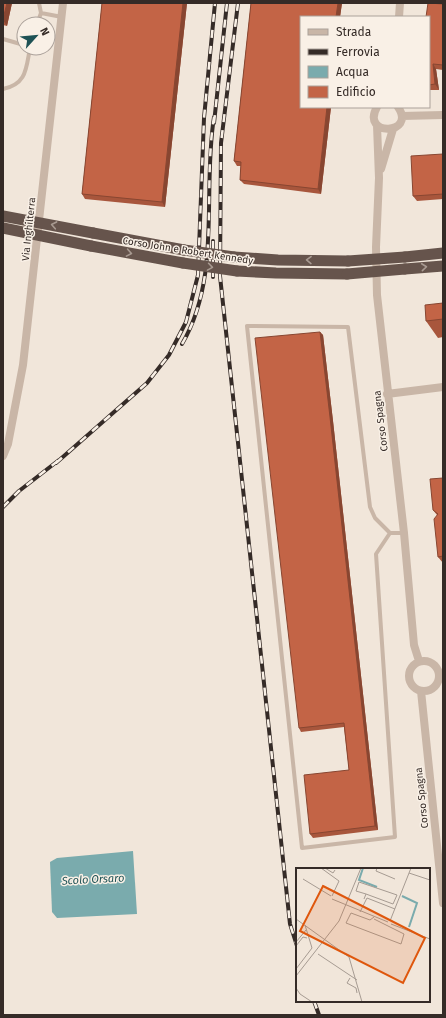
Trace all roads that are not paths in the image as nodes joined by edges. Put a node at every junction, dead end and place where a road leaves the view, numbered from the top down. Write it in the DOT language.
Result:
graph roads {
  1 [pos="39,3"];
  2 [pos="64,3"];
  3 [pos="400,3"];
  4 [pos="41,14"];
  5 [pos="399,16"];
  6 [pos="62,17"];
  7 [pos="3,40"];
  8 [pos="16,43"];
  9 [pos="28,56"];
  10 [pos="3,89"];
  11 [pos="377,108"];
  12 [pos="398,108"];
  13 [pos="443,115"];
  14 [pos="402,116"];
  15 [pos="377,125"];
  16 [pos="393,129"];
  17 [pos="378,178"];
  18 [pos="3,216"];
  19 [pos="3,228"];
  20 [pos="443,253"];
  21 [pos="443,266"];
  22 [pos="443,387"];
  23 [pos="387,394"];
  24 [pos="3,456"];
  25 [pos="390,533"];
  26 [pos="404,533"];
  27 [pos="419,661"];
  28 [pos="441,674"];
  29 [pos="421,691"];
  30 [pos="443,903"];
  1 -- 4 [label="lane"];
  2 -- 6 [label="street, Via Inghilterra"];
  3 -- 5 [label="street"];
  4 -- 6 [label="lane"];
  6 -- 24 [label="street, Via Inghilterra"];
  7 -- 8 [label="lane"];
  9 -- 10 [label="lane"];
  11 -- 15 [label="street, Corso Spagna"];
  12 -- 14 [label="street"];
  13 -- 14 [label="street"];
  14 -- 16 [label="street, Corso Spagna"];
  15 -- 16 [label="street"];
  15 -- 17 [label="street, Corso Spagna"];
  16 -- 17 [label="street, Corso Spagna"];
  17 -- 23 [label="street, Corso Spagna"];
  20 -- 18 [label="highway, Corso John e Robert Kennedy, one-way, bridge"];
  19 -- 21 [label="highway, Corso John e Robert Kennedy, one-way, bridge"];
  22 -- 23 [label="street"];
  23 -- 26 [label="street, Corso Spagna"];
  25 -- 25 [label="lane"];
  25 -- 26 [label="lane"];
  26 -- 27 [label="street, Corso Spagna"];
  27 -- 28 [label="street"];
  27 -- 29 [label="street"];
  28 -- 29 [label="street"];
  29 -- 30 [label="street, Corso Spagna"];
}
